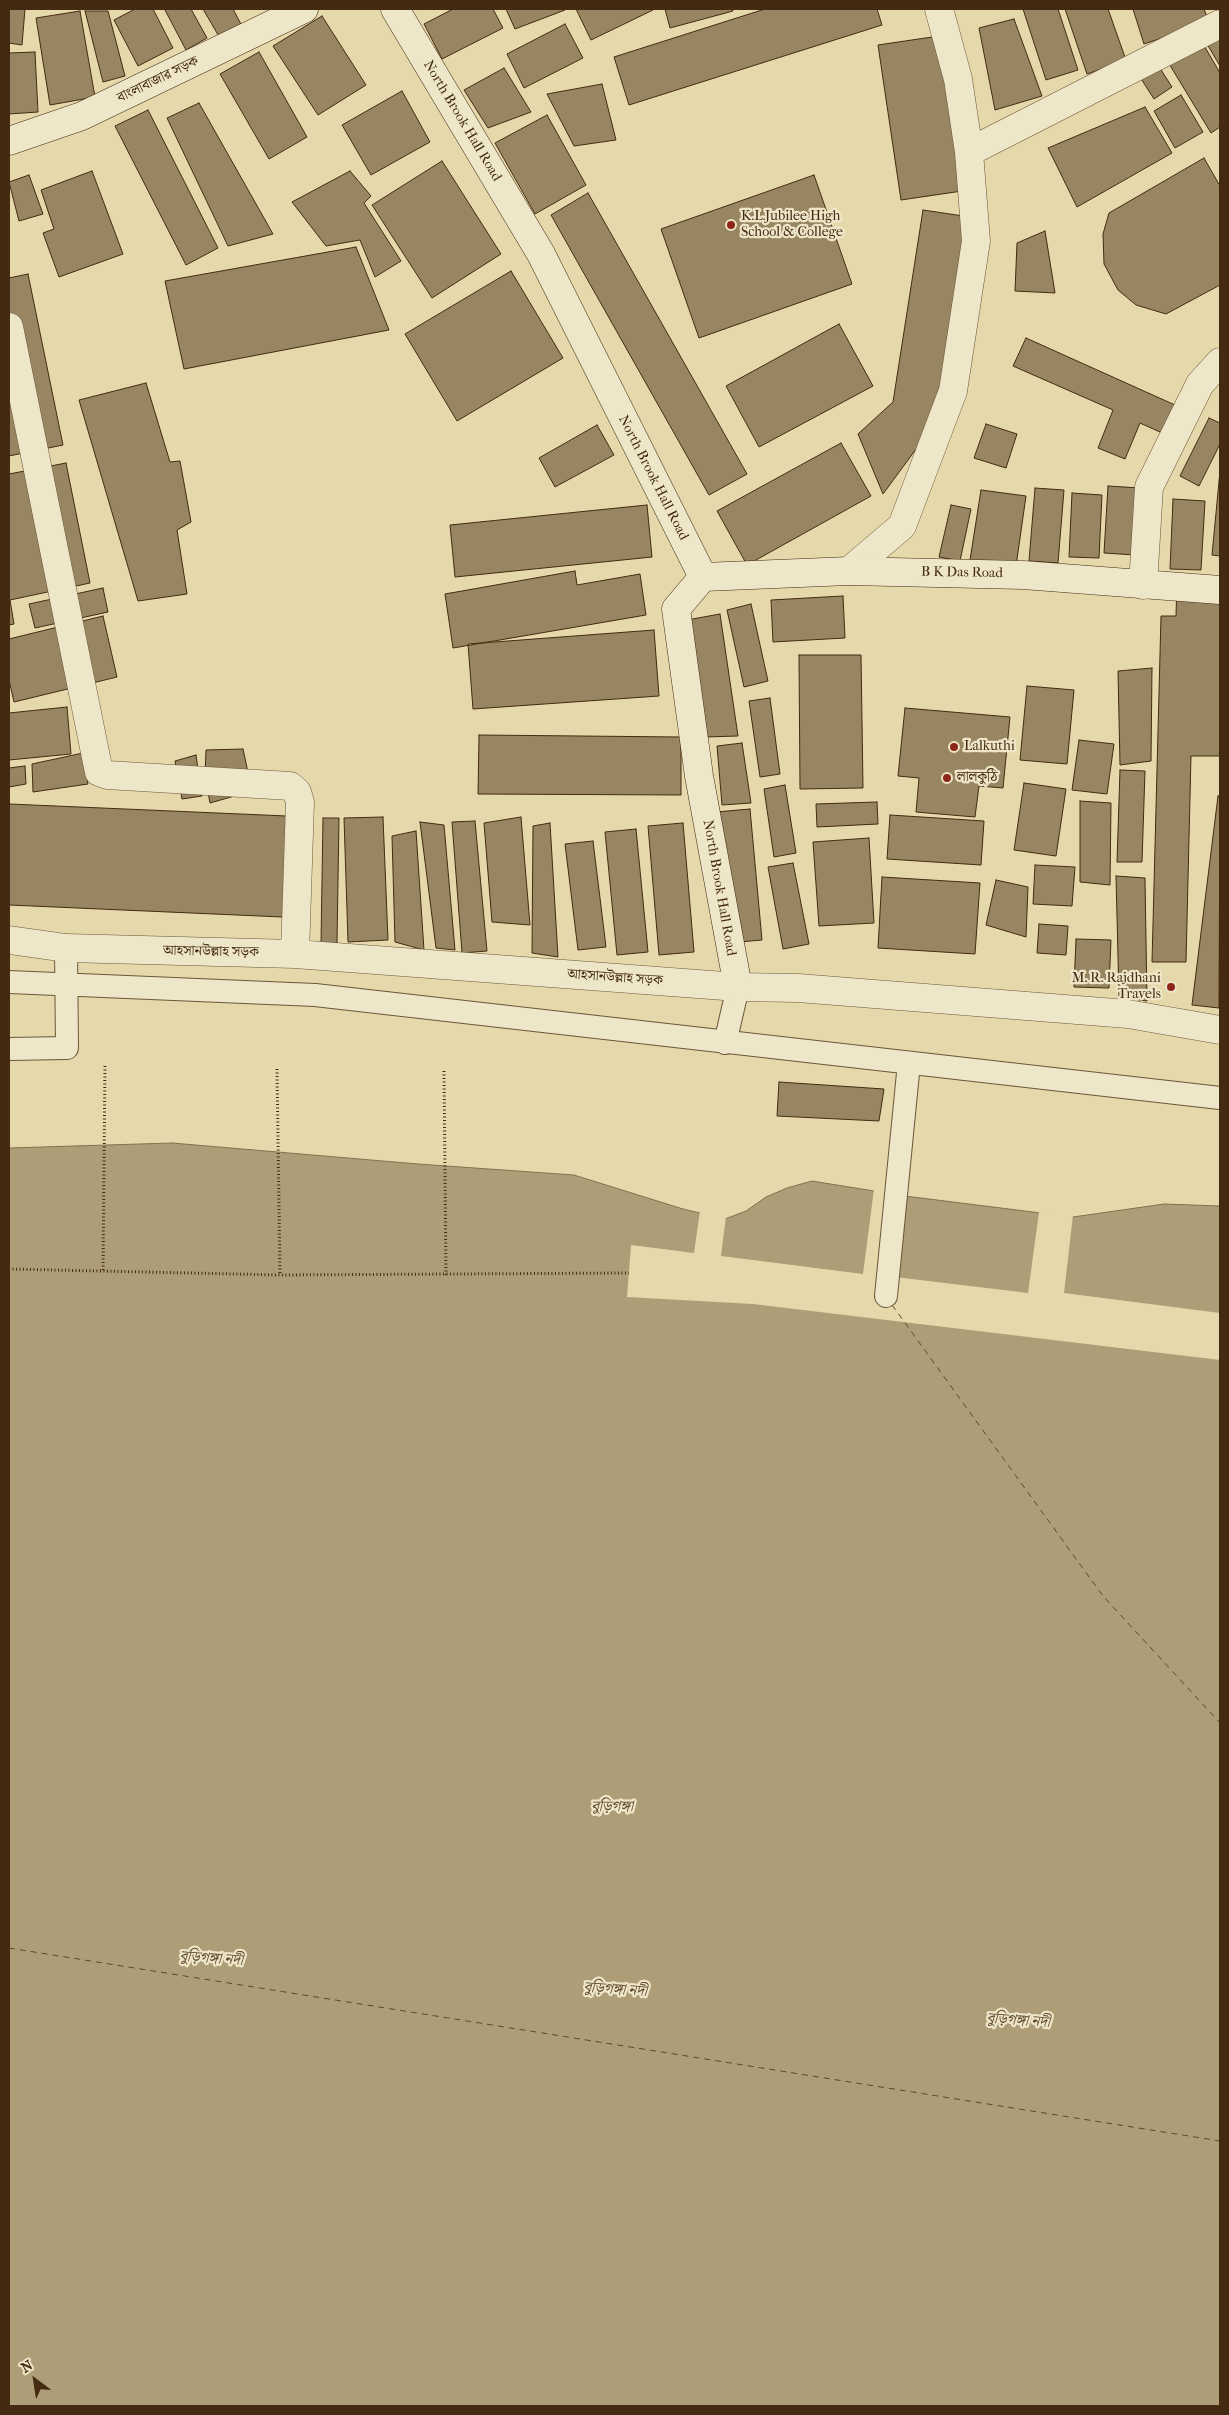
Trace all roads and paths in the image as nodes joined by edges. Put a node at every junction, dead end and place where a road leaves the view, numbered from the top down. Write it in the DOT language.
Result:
graph roads {
  1 [pos="304,9"];
  2 [pos="396,9"];
  3 [pos="939,9"];
  4 [pos="1220,24"];
  5 [pos="9,141"];
  6 [pos="969,152"];
  7 [pos="9,327"];
  8 [pos="1220,362"];
  9 [pos="849,571"];
  10 [pos="703,577"];
  11 [pos="1143,585"];
  12 [pos="1220,590"];
  13 [pos="9,940"];
  14 [pos="66,948"];
  15 [pos="295,954"];
  16 [pos="9,982"];
  17 [pos="66,985"];
  18 [pos="738,987"];
  19 [pos="1220,1030"];
  20 [pos="725,1043"];
  21 [pos="9,1049"];
  22 [pos="105,1064"];
  23 [pos="909,1064"];
  24 [pos="277,1069"];
  25 [pos="444,1071"];
  26 [pos="1220,1098"];
  27 [pos="9,1268"];
  28 [pos="103,1270"];
  29 [pos="629,1273"];
  30 [pos="280,1275"];
  31 [pos="446,1275"];
  32 [pos="886,1296"];
  1 -- 5 [label="street, বাংলাবাজার সড়ক"];
  2 -- 10 [label="street, North Brook Hall Road"];
  3 -- 6 [label="street"];
  4 -- 6 [label="street"];
  6 -- 9 [label="street"];
  7 -- 15 [label="street"];
  8 -- 11 [label="street"];
  9 -- 10 [label="street, B K Das Road"];
  9 -- 11 [label="street, B K Das Road"];
  10 -- 18 [label="street, North Brook Hall Road"];
  11 -- 12 [label="street, B K Das Road"];
  13 -- 14 [label="street, আহসানউল্লাহ সড়ক"];
  14 -- 15 [label="street, আহসানউল্লাহ সড়ক"];
  14 -- 17 [label="lane"];
  15 -- 18 [label="street, আহসানউল্লাহ সড়ক"];
  16 -- 17 [label="lane"];
  17 -- 20 [label="lane"];
  17 -- 21 [label="lane"];
  18 -- 19 [label="street, আহসানউল্লাহ সড়ক"];
  18 -- 20 [label="lane"];
  20 -- 23 [label="lane"];
  22 -- 28 [label="path"];
  23 -- 26 [label="lane"];
  23 -- 32 [label="lane"];
  24 -- 30 [label="path"];
  25 -- 31 [label="path"];
  27 -- 28 [label="path"];
  28 -- 30 [label="path"];
  29 -- 31 [label="path"];
  30 -- 31 [label="path"];
}
